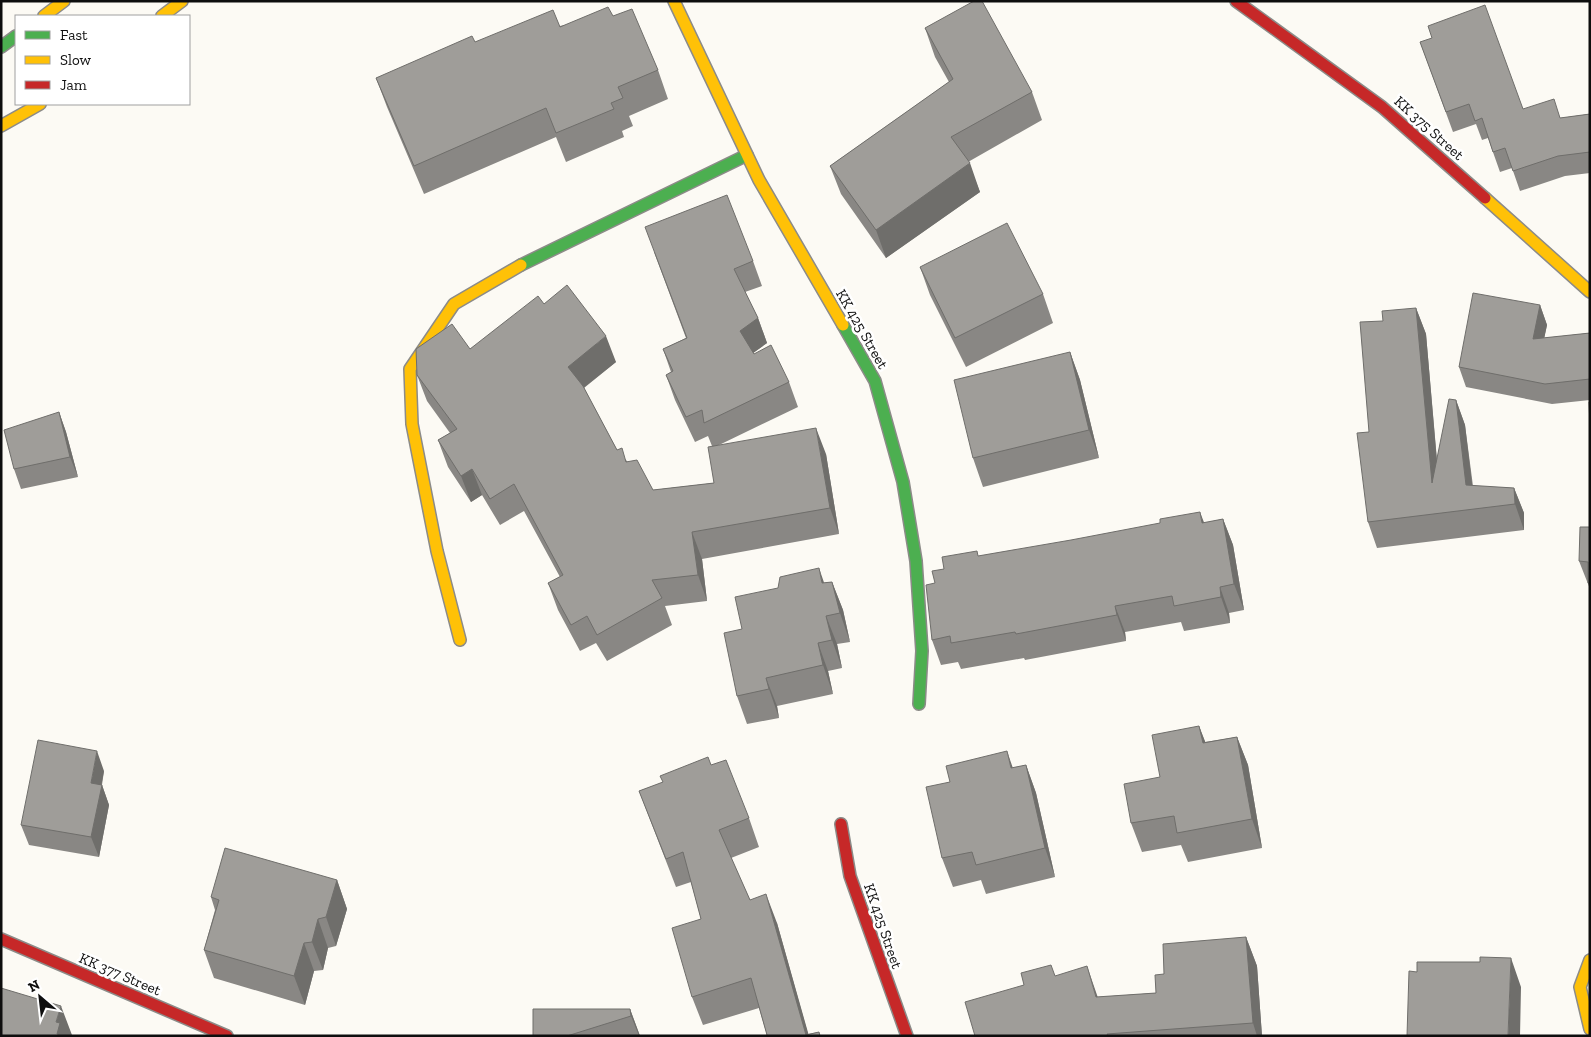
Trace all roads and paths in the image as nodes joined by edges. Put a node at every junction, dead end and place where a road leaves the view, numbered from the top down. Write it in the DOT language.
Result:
graph roads {
  1 [pos="64,1"];
  2 [pos="182,1"];
  3 [pos="674,1"];
  4 [pos="1236,1"];
  5 [pos="45,15"];
  6 [pos="163,15"];
  7 [pos="15,37"];
  8 [pos="1,47"];
  9 [pos="38,105"];
  10 [pos="1,126"];
  11 [pos="747,155"];
  12 [pos="1590,292"];
  13 [pos="460,640"];
  14 [pos="919,704"];
  15 [pos="841,824"];
  16 [pos="1,939"];
  17 [pos="1590,960"];
  18 [pos="1590,1029"];
  19 [pos="227,1036"];
  20 [pos="907,1036"];
  1 -- 5 [label="main road"];
  2 -- 6 [label="main road"];
  3 -- 11 [label="main road, KK 425 Street"];
  4 -- 12 [label="main road, KK 375 Street"];
  7 -- 8 [label="main road"];
  9 -- 10 [label="main road"];
  11 -- 13 [label="main road"];
  11 -- 14 [label="main road, KK 425 Street"];
  15 -- 20 [label="main road, KK 425 Street"];
  16 -- 19 [label="main road, KK 377 Street"];
  17 -- 18 [label="main road"];
}
